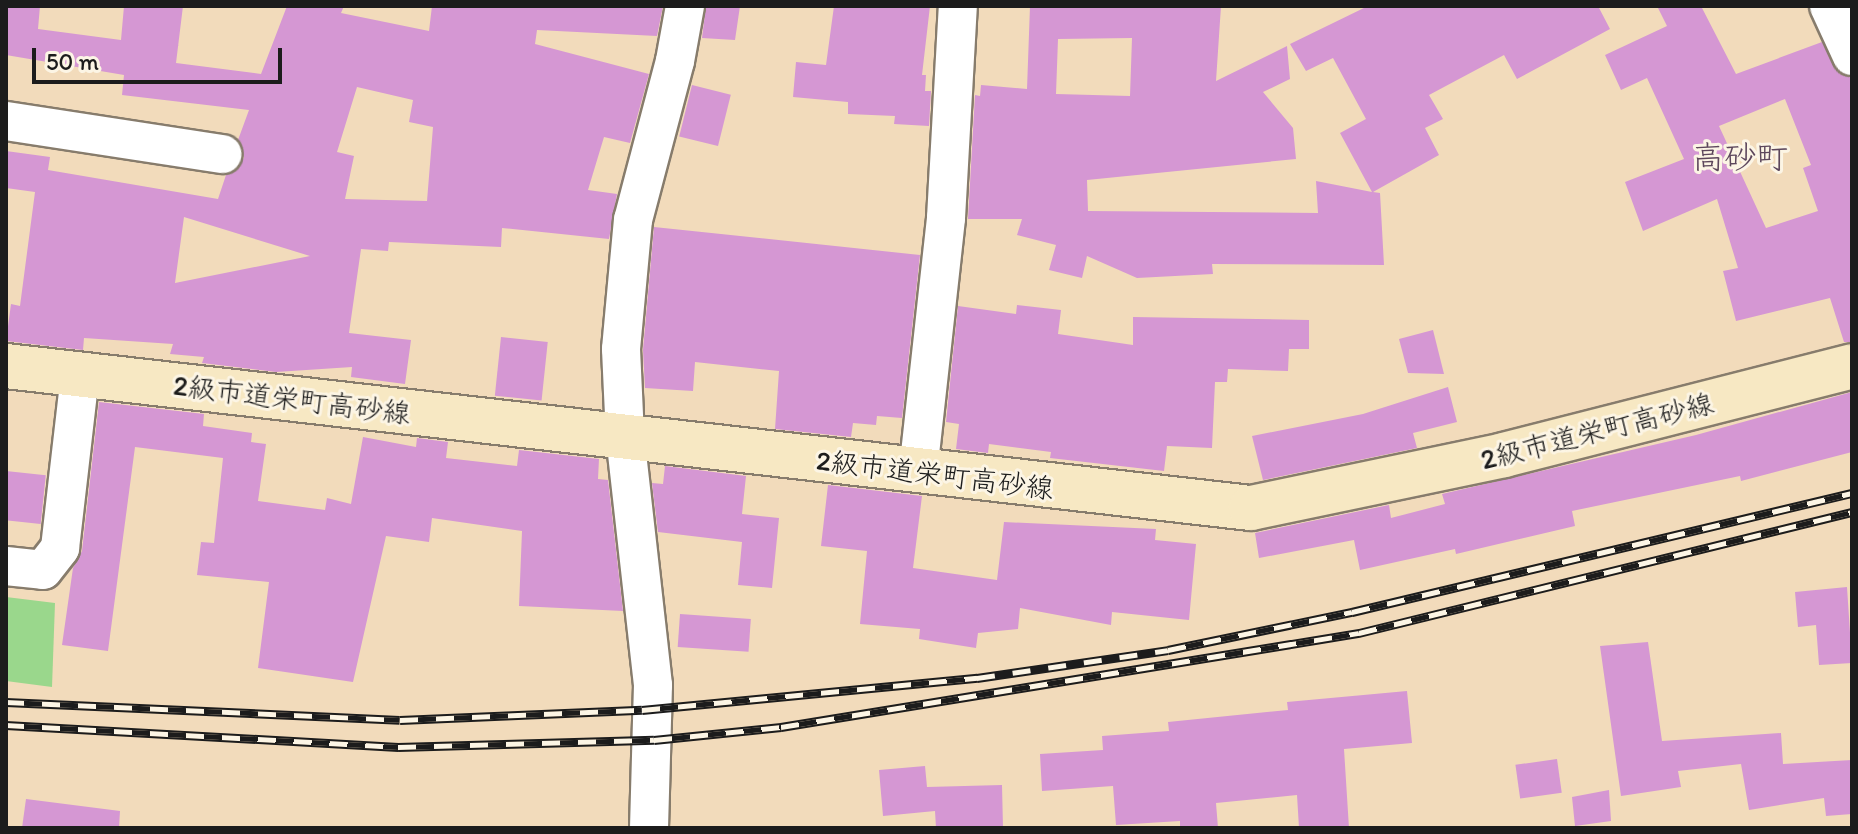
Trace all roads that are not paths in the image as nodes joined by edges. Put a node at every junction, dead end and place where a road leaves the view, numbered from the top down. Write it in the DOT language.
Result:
graph roads {
  1 [pos="685,6"];
  2 [pos="958,6"];
  3 [pos="1829,6"];
  4 [pos="1852,56"];
  5 [pos="6,121"];
  6 [pos="222,154"];
  7 [pos="6,366"];
  8 [pos="1852,366"];
  9 [pos="80,375"];
  10 [pos="625,437"];
  11 [pos="918,472"];
  12 [pos="6,566"];
  13 [pos="649,828"];
  1 -- 10 [label="street"];
  2 -- 11 [label="street"];
  3 -- 4 [label="street"];
  5 -- 6 [label="street"];
  7 -- 9 [label="street, 2級市道栄町高砂線"];
  8 -- 11 [label="street, 2級市道栄町高砂線"];
  9 -- 10 [label="street, 2級市道栄町高砂線"];
  9 -- 12 [label="street"];
  10 -- 11 [label="street, 2級市道栄町高砂線"];
  10 -- 13 [label="street"];
}
